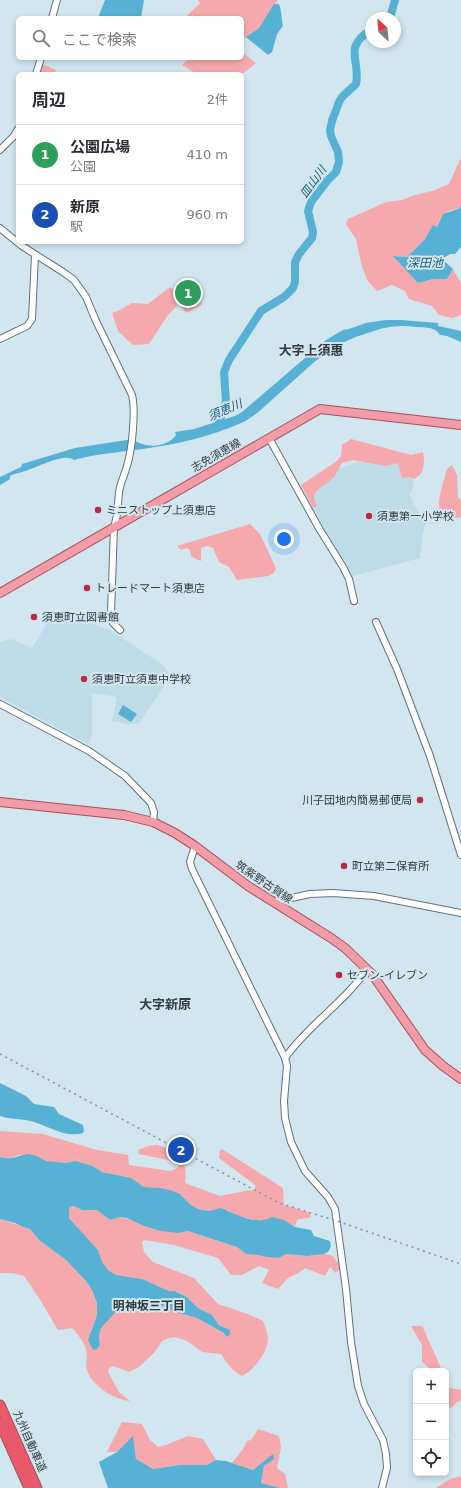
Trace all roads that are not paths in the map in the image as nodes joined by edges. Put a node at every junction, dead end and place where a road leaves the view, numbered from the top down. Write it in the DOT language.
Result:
graph roads {
  1 [pos="57,0"];
  2 [pos="53,16"];
  3 [pos="40,60"];
  4 [pos="36,72"];
  5 [pos="16,132"];
  6 [pos="0,150"];
  7 [pos="0,228"];
  8 [pos="16,241"];
  9 [pos="20,244"];
  10 [pos="35,255"];
  11 [pos="0,339"];
  12 [pos="461,425"];
  13 [pos="269,438"];
  14 [pos="114,527"];
  15 [pos="0,593"];
  16 [pos="354,601"];
  17 [pos="376,622"];
  18 [pos="120,630"];
  19 [pos="0,704"];
  20 [pos="0,802"];
  21 [pos="153,822"];
  22 [pos="195,846"];
  23 [pos="461,855"];
  24 [pos="273,902"];
  25 [pos="461,914"];
  26 [pos="367,969"];
  27 [pos="285,1058"];
  28 [pos="461,1079"];
  29 [pos="0,1405"];
  30 [pos="0,1423"];
  31 [pos="29,1488"];
  32 [pos="38,1488"];
  33 [pos="382,1488"];
  1 -- 2 [label="street"];
  3 -- 4 [label="street"];
  5 -- 6 [label="street"];
  7 -- 8 [label="street"];
  9 -- 10 [label="street"];
  10 -- 11 [label="street"];
  10 -- 14 [label="street"];
  12 -- 13 [label="main road, 志免須恵線"];
  13 -- 14 [label="main road, 志免須恵線"];
  13 -- 16 [label="street"];
  14 -- 15 [label="main road, 志免須恵線"];
  14 -- 18 [label="street"];
  17 -- 23 [label="street"];
  19 -- 21 [label="street"];
  20 -- 21 [label="main road, 筑紫野古賀線"];
  21 -- 22 [label="main road, 筑紫野古賀線"];
  22 -- 24 [label="main road, 筑紫野古賀線"];
  22 -- 27 [label="street"];
  24 -- 25 [label="street"];
  24 -- 26 [label="main road, 筑紫野古賀線"];
  26 -- 27 [label="street"];
  26 -- 28 [label="main road, 筑紫野古賀線"];
  27 -- 33 [label="street"];
  29 -- 32 [label="highway, 九州自動車道"];
  30 -- 31 [label="highway, 九州自動車道"];
}
